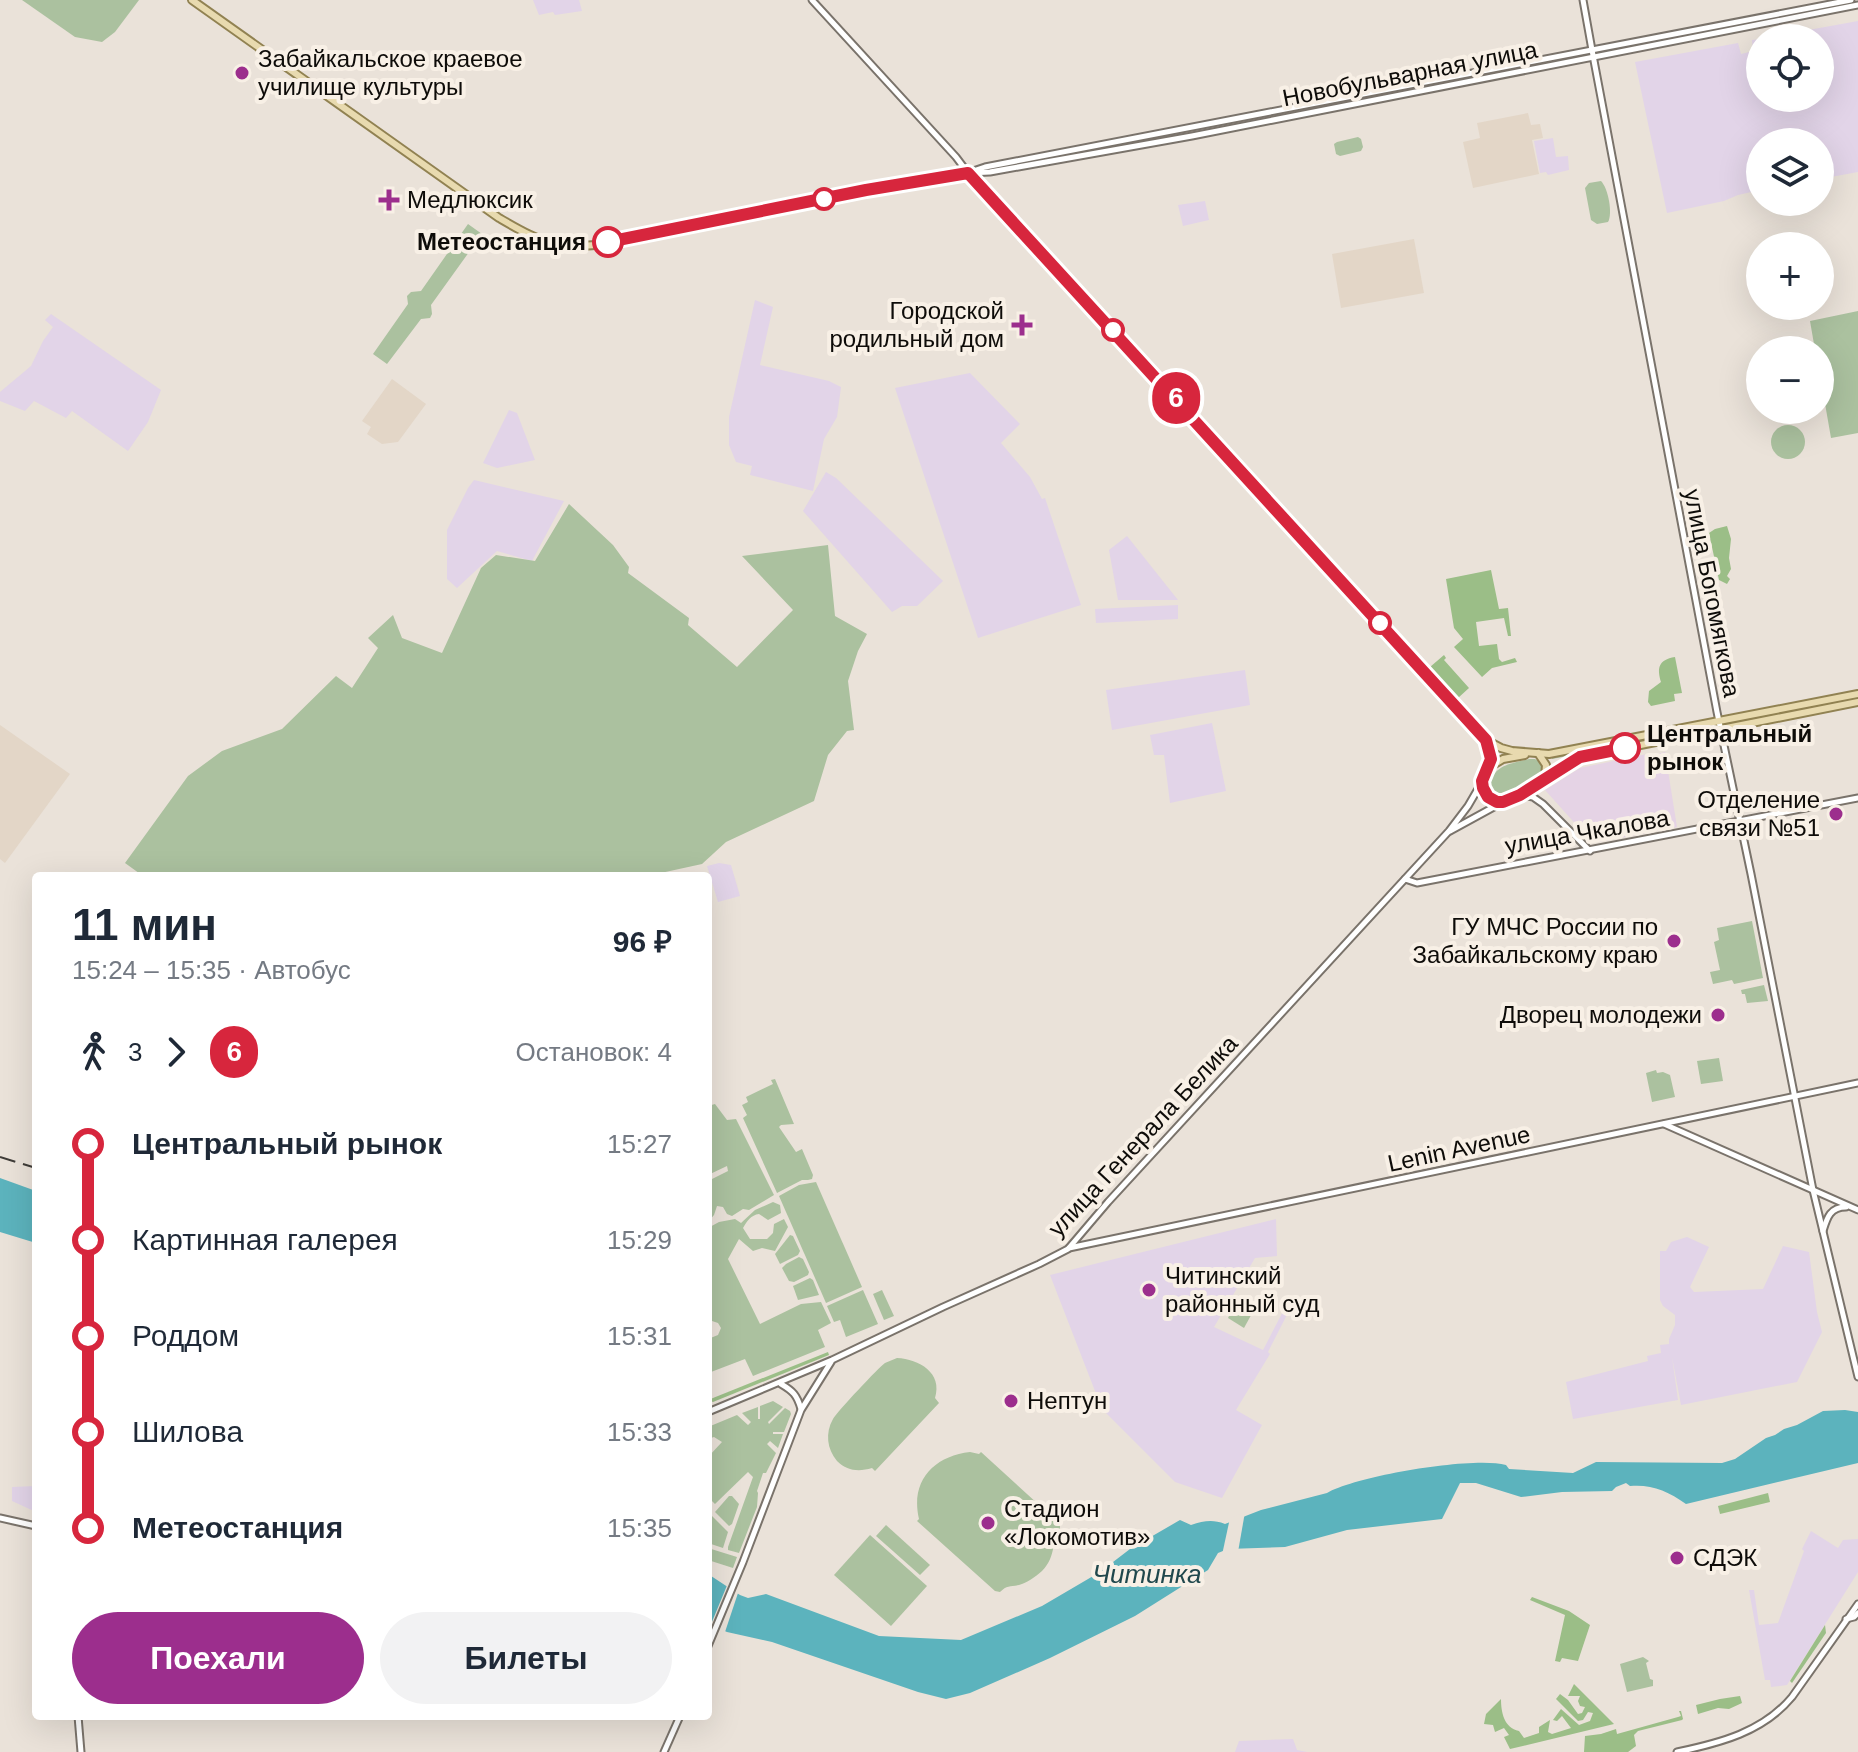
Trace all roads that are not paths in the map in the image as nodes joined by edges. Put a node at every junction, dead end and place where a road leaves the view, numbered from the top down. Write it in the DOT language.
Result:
graph roads {
  1 [pos="192,0"];
  2 [pos="812,0"];
  3 [pos="1583,0"];
  4 [pos="1851,0"];
  5 [pos="1858,5"];
  6 [pos="1593,53"];
  7 [pos="968,173"];
  8 [pos="1858,694"];
  9 [pos="1858,702"];
  10 [pos="1719,725"];
  11 [pos="1486,740"];
  12 [pos="1538,753"];
  13 [pos="1488,768"];
  14 [pos="1545,777"];
  15 [pos="1482,781"];
  16 [pos="1538,783"];
  17 [pos="1520,795"];
  18 [pos="1858,798"];
  19 [pos="1503,802"];
  20 [pos="1543,804"];
  21 [pos="1740,821"];
  22 [pos="1449,831"];
  23 [pos="1590,851"];
  24 [pos="1405,879"];
  25 [pos="1858,1083"];
  26 [pos="1796,1096"];
  27 [pos="1663,1124"];
  28 [pos="1813,1190"];
  29 [pos="1849,1206"];
  30 [pos="1858,1210"];
  31 [pos="1822,1232"];
  32 [pos="1068,1249"];
  33 [pos="832,1360"];
  34 [pos="1858,1377"];
  35 [pos="780,1383"];
  36 [pos="712,1410"];
  37 [pos="801,1410"];
  38 [pos="0,1518"];
  39 [pos="32,1525"];
  40 [pos="1858,1604"];
  41 [pos="1858,1613"];
  42 [pos="1845,1619"];
  43 [pos="712,1637"];
  44 [pos="78,1720"];
  45 [pos="678,1720"];
  46 [pos="81,1752"];
  47 [pos="664,1752"];
  48 [pos="1677,1752"];
  1 -- 7 [label="main road, Новобульварная улица"];
  2 -- 7 [label="main road"];
  3 -- 6 [label="main road, улица Богомягкова"];
  4 -- 6 [label="main road, Новобульварная улица"];
  5 -- 6 [label="main road, Новобульварная улица"];
  6 -- 7 [label="main road, Новобульварная улица"];
  6 -- 10 [label="main road, улица Богомягкова"];
  7 -- 11 [label="main road"];
  8 -- 10 [label="main road"];
  9 -- 10 [label="main road"];
  10 -- 12 [label="main road"];
  10 -- 14 [label="main road"];
  10 -- 21 [label="main road, улица Богомягкова"];
  11 -- 12 [label="main road"];
  11 -- 13 [label="main road"];
  12 -- 13 [label="main road"];
  12 -- 14 [label="main road"];
  13 -- 15 [label="main road"];
  14 -- 16 [label="main road"];
  15 -- 19 [label="main road"];
  15 -- 22 [label="main road"];
  16 -- 17 [label="main road"];
  16 -- 20 [label="main road"];
  17 -- 19 [label="main road"];
  17 -- 20 [label="main road"];
  18 -- 21 [label="main road, улица Чкалова"];
  19 -- 22 [label="main road"];
  20 -- 23 [label="main road"];
  21 -- 23 [label="main road, улица Чкалова"];
  21 -- 26 [label="main road, улица Богомягкова"];
  22 -- 24 [label="main road, улица Генерала Белика"];
  23 -- 24 [label="main road, улица Чкалова"];
  24 -- 32 [label="main road, улица Генерала Белика"];
  25 -- 26 [label="main road, Lenin Avenue"];
  26 -- 27 [label="main road, Lenin Avenue"];
  26 -- 28 [label="main road, улица Богомягкова"];
  27 -- 28 [label="main road"];
  27 -- 32 [label="main road, Lenin Avenue"];
  28 -- 29 [label="main road"];
  28 -- 31 [label="main road, улица Богомягкова"];
  29 -- 30 [label="main road"];
  29 -- 31 [label="main road"];
  31 -- 34 [label="main road, улица Богомягкова"];
  32 -- 33 [label="main road, улица Генерала Белика"];
  33 -- 35 [label="main road, улица Генерала Белика"];
  33 -- 37 [label="main road"];
  35 -- 36 [label="main road, улица Генерала Белика"];
  35 -- 37 [label="main road"];
  37 -- 43 [label="main road"];
  38 -- 39 [label="main road"];
  40 -- 42 [label="main road"];
  41 -- 42 [label="main road"];
  42 -- 48 [label="main road"];
  44 -- 46 [label="main road"];
  45 -- 47 [label="main road"];
}
